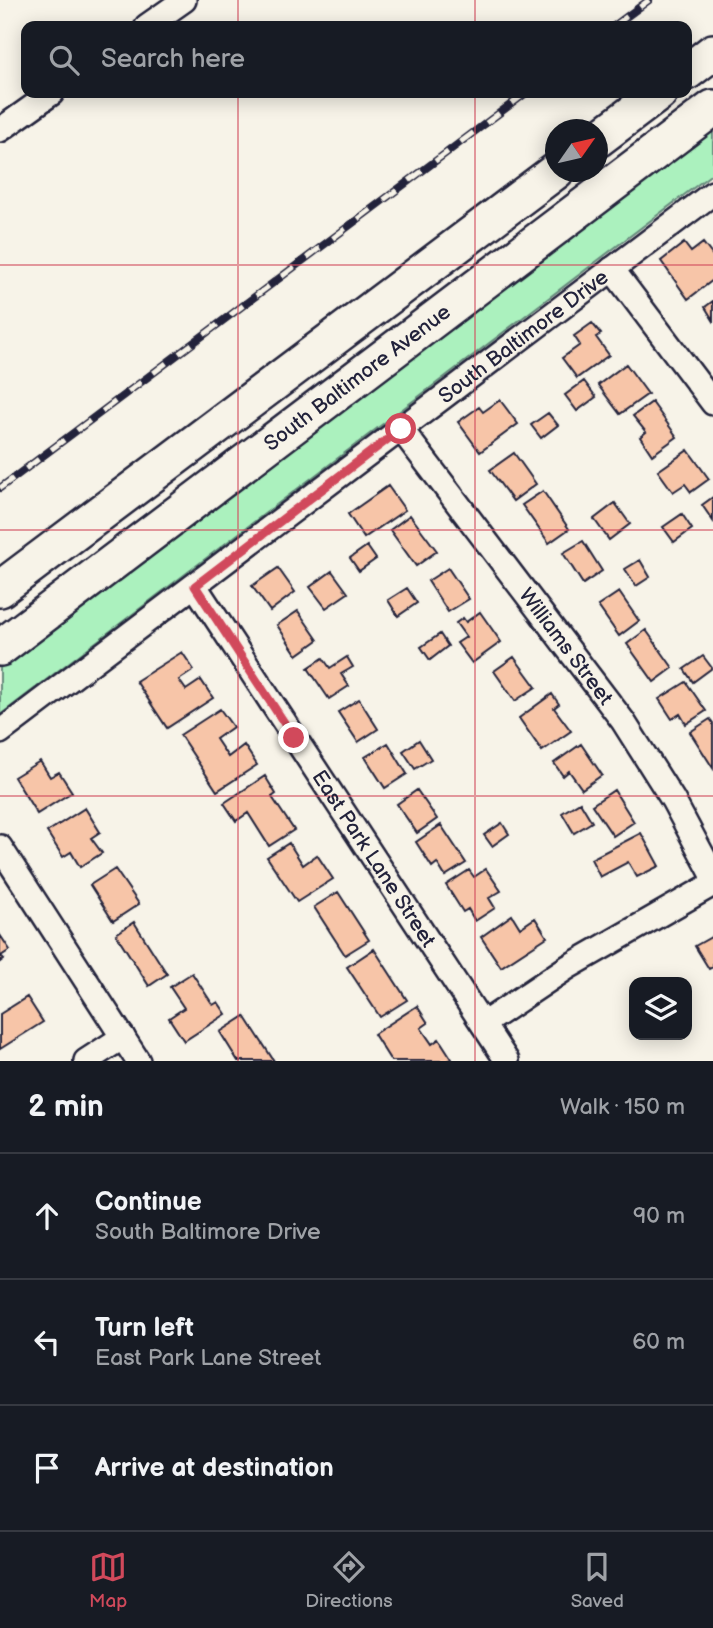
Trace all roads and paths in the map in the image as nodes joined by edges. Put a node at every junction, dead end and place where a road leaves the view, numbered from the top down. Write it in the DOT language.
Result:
graph roads {
  1 [pos="184,0"];
  2 [pos="154,21"];
  3 [pos="713,52"];
  4 [pos="692,68"];
  5 [pos="45,98"];
  6 [pos="652,98"];
  7 [pos="713,108"];
  8 [pos="0,130"];
  9 [pos="608,131"];
  10 [pos="545,179"];
  11 [pos="713,193"];
  12 [pos="612,269"];
  13 [pos="713,403"];
  14 [pos="401,429"];
  15 [pos="195,586"];
  16 [pos="0,589"];
  17 [pos="0,648"];
  18 [pos="0,732"];
  19 [pos="0,848"];
  20 [pos="713,875"];
  21 [pos="713,884"];
  22 [pos="483,1024"];
  23 [pos="123,1037"];
  24 [pos="86,1061"];
  25 [pos="138,1061"];
  26 [pos="507,1061"];
  1 -- 2 [label="street"];
  3 -- 4 [label="main road"];
  5 -- 8 [label="street"];
  6 -- 9 [label="main road"];
  7 -- 17 [label="main road, South Baltimore Avenue"];
  10 -- 16 [label="main road"];
  11 -- 12 [label="street, South Baltimore Drive"];
  12 -- 13 [label="street"];
  12 -- 14 [label="street, South Baltimore Drive"];
  14 -- 15 [label="street, South Baltimore Drive"];
  14 -- 20 [label="street, Williams Street"];
  15 -- 18 [label="street, South Baltimore Drive"];
  15 -- 22 [label="street, East Park Lane Street"];
  19 -- 23 [label="street"];
  21 -- 22 [label="street"];
  22 -- 26 [label="street, East Park Lane Street"];
  23 -- 24 [label="street"];
  23 -- 25 [label="street"];
}
